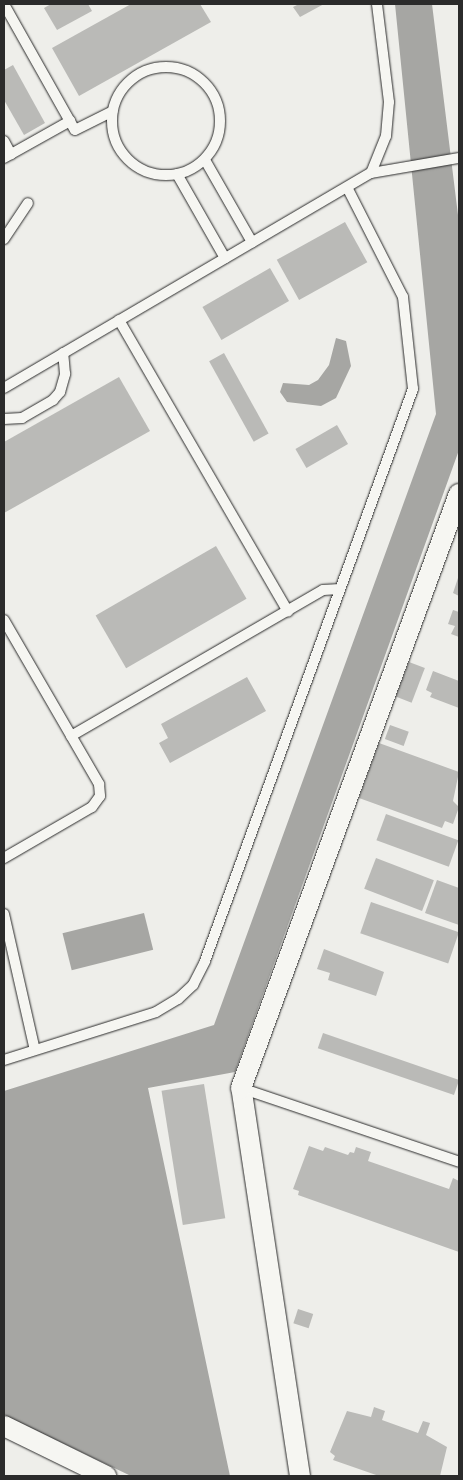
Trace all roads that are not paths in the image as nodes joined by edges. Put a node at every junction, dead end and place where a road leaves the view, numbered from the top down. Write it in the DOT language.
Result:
graph roads {
  1 [pos="377,4"];
  2 [pos="7,5"];
  3 [pos="112,111"];
  4 [pos="70,121"];
  5 [pos="4,141"];
  6 [pos="7,156"];
  7 [pos="458,158"];
  8 [pos="205,160"];
  9 [pos="371,173"];
  10 [pos="177,174"];
  11 [pos="347,187"];
  12 [pos="28,203"];
  13 [pos="5,230"];
  14 [pos="252,242"];
  15 [pos="225,258"];
  16 [pos="119,320"];
  17 [pos="62,353"];
  18 [pos="4,388"];
  19 [pos="4,419"];
  20 [pos="459,494"];
  21 [pos="340,589"];
  22 [pos="288,611"];
  23 [pos="4,622"];
  24 [pos="71,736"];
  25 [pos="4,858"];
  26 [pos="4,914"];
  27 [pos="35,1050"];
  28 [pos="4,1060"];
  29 [pos="241,1088"];
  30 [pos="459,1162"];
  31 [pos="4,1426"];
  32 [pos="106,1476"];
  33 [pos="300,1476"];
  1 -- 9 [label="lane"];
  2 -- 4 [label="lane"];
  3 -- 4 [label="lane"];
  3 -- 8 [label="lane"];
  3 -- 10 [label="lane"];
  4 -- 6 [label="lane"];
  5 -- 6 [label="lane"];
  7 -- 9 [label="lane"];
  8 -- 10 [label="lane"];
  8 -- 14 [label="lane"];
  9 -- 11 [label="lane"];
  10 -- 15 [label="lane"];
  11 -- 14 [label="lane"];
  11 -- 21 [label="lane"];
  12 -- 13 [label="lane"];
  14 -- 15 [label="lane"];
  15 -- 16 [label="lane"];
  16 -- 17 [label="lane"];
  16 -- 22 [label="lane"];
  17 -- 18 [label="lane"];
  17 -- 19 [label="lane"];
  20 -- 29 [label="street"];
  21 -- 22 [label="lane"];
  21 -- 27 [label="lane"];
  22 -- 24 [label="lane"];
  23 -- 24 [label="lane"];
  24 -- 25 [label="lane"];
  26 -- 27 [label="lane"];
  27 -- 28 [label="lane"];
  29 -- 30 [label="lane"];
  29 -- 33 [label="street"];
  31 -- 32 [label="street"];
}
